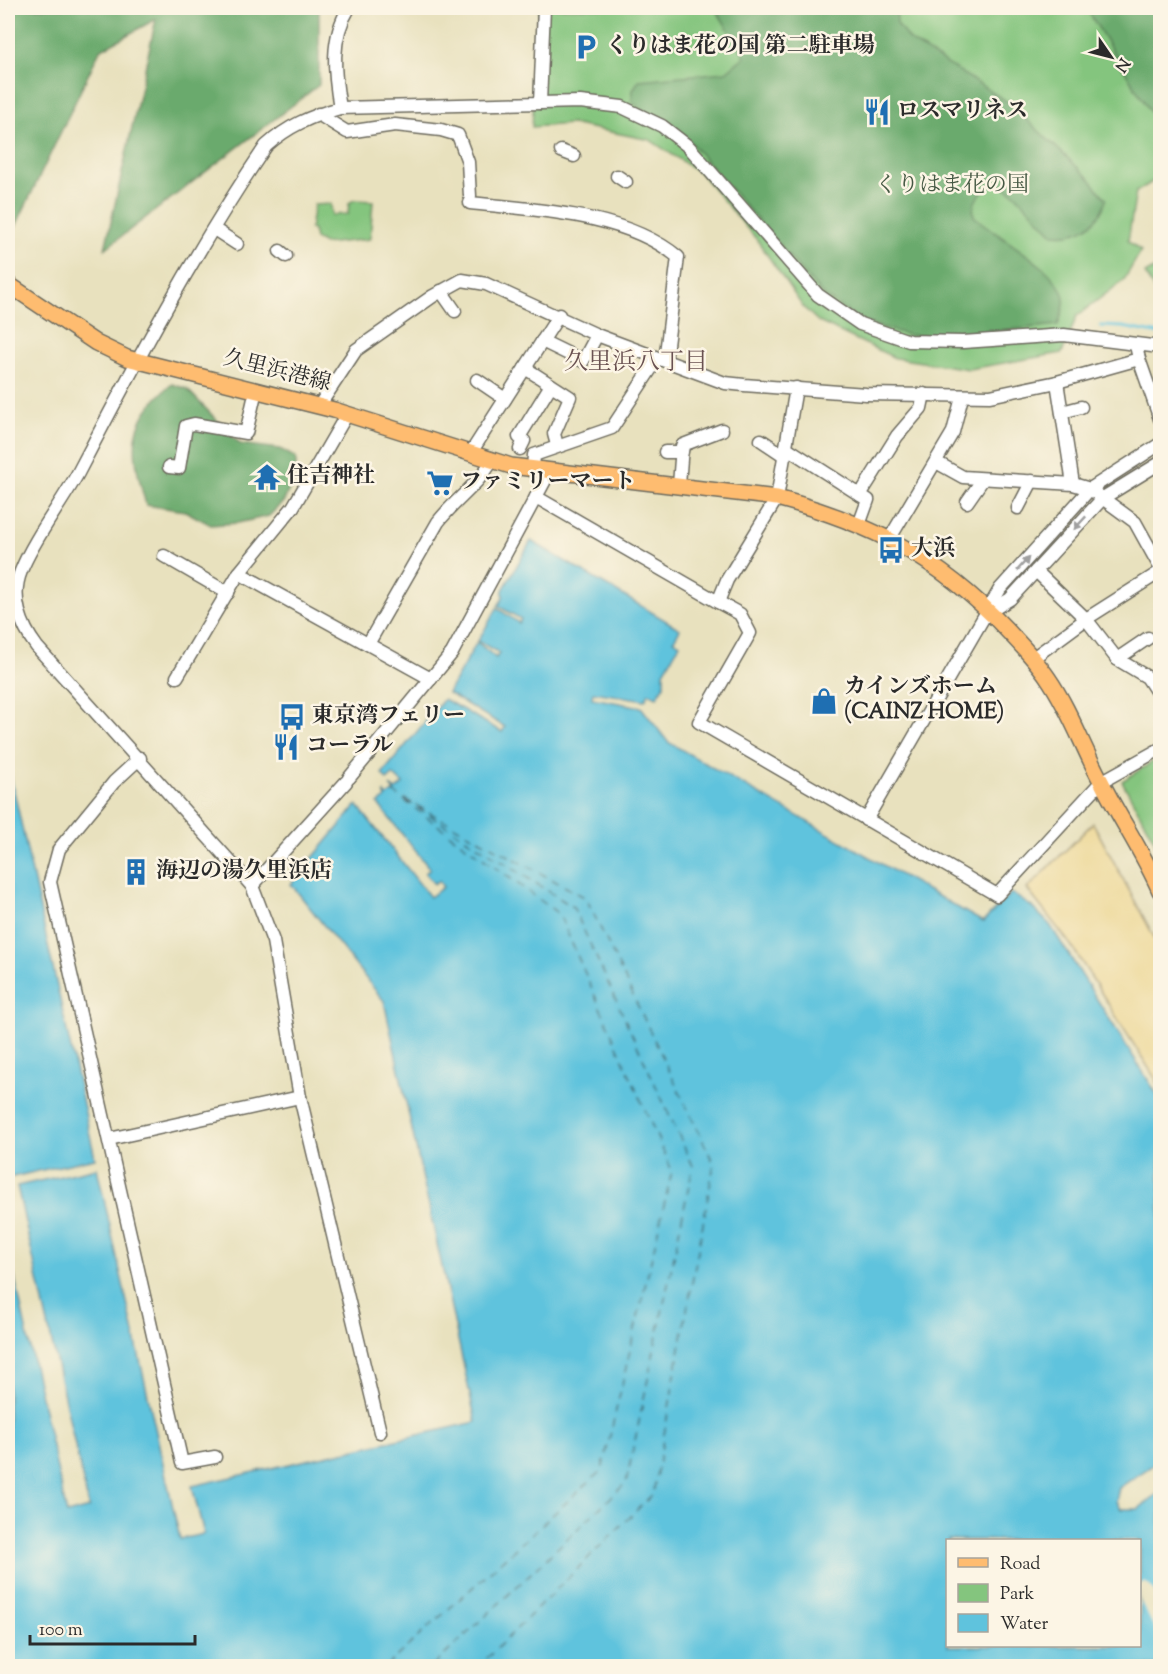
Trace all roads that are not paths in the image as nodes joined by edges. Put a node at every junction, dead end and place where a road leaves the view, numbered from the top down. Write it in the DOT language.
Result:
graph roads {
  1 [pos="348,8"];
  2 [pos="544,8"];
  3 [pos="540,104"];
  4 [pos="340,108"];
  5 [pos="318,114"];
  6 [pos="561,151"];
  7 [pos="574,156"];
  8 [pos="214,229"];
  9 [pos="237,244"];
  10 [pos="8,284"];
  11 [pos="441,291"];
  12 [pos="455,311"];
  13 [pos="560,315"];
  14 [pos="597,335"];
  15 [pos="542,341"];
  16 [pos="1136,345"];
  17 [pos="1161,347"];
  18 [pos="661,359"];
  19 [pos="1139,359"];
  20 [pos="137,360"];
  21 [pos="525,368"];
  22 [pos="477,380"];
  23 [pos="1057,382"];
  24 [pos="551,385"];
  25 [pos="796,388"];
  26 [pos="256,390"];
  27 [pos="924,394"];
  28 [pos="962,397"];
  29 [pos="505,399"];
  30 [pos="319,406"];
  31 [pos="1081,407"];
  32 [pos="1062,412"];
  33 [pos="347,414"];
  34 [pos="1161,419"];
  35 [pos="722,430"];
  36 [pos="761,440"];
  37 [pos="1161,444"];
  38 [pos="557,445"];
  39 [pos="683,445"];
  40 [pos="520,449"];
  41 [pos="665,452"];
  42 [pos="786,452"];
  43 [pos="470,454"];
  44 [pos="492,461"];
  45 [pos="936,462"];
  46 [pos="1161,464"];
  47 [pos="169,467"];
  48 [pos="533,469"];
  49 [pos="550,471"];
  50 [pos="983,479"];
  51 [pos="1032,481"];
  52 [pos="1073,484"];
  53 [pos="679,485"];
  54 [pos="1090,489"];
  55 [pos="860,495"];
  56 [pos="536,497"];
  57 [pos="777,498"];
  58 [pos="1103,498"];
  59 [pos="967,502"];
  60 [pos="1018,508"];
  61 [pos="859,525"];
  62 [pos="890,538"];
  63 [pos="164,556"];
  64 [pos="1161,567"];
  65 [pos="1036,571"];
  66 [pos="1161,572"];
  67 [pos="239,573"];
  68 [pos="228,593"];
  69 [pos="718,602"];
  70 [pos="989,612"];
  71 [pos="1086,619"];
  72 [pos="1148,638"];
  73 [pos="368,645"];
  74 [pos="1033,658"];
  75 [pos="1117,659"];
  76 [pos="177,677"];
  77 [pos="431,679"];
  78 [pos="1161,697"];
  79 [pos="1161,749"];
  80 [pos="140,758"];
  81 [pos="1101,782"];
  82 [pos="866,820"];
  83 [pos="252,886"];
  84 [pos="1160,886"];
  85 [pos="300,1097"];
  86 [pos="110,1139"];
  87 [pos="380,1432"];
  88 [pos="215,1457"];
  1 -- 4 [label="street"];
  2 -- 3 [label="street"];
  3 -- 4 [label="street"];
  3 -- 16 [label="street"];
  4 -- 5 [label="street"];
  5 -- 8 [label="street"];
  5 -- 18 [label="street"];
  6 -- 7 [label="street"];
  8 -- 9 [label="street"];
  8 -- 20 [label="street"];
  10 -- 20 [label="main road, 久里浜港線"];
  11 -- 12 [label="street"];
  11 -- 13 [label="street"];
  11 -- 30 [label="street"];
  13 -- 14 [label="street"];
  13 -- 15 [label="street"];
  14 -- 15 [label="street"];
  14 -- 18 [label="street"];
  15 -- 21 [label="street"];
  16 -- 17 [label="street"];
  16 -- 19 [label="street"];
  18 -- 25 [label="street"];
  18 -- 38 [label="street"];
  19 -- 23 [label="street"];
  19 -- 34 [label="street"];
  20 -- 26 [label="main road, 久里浜港線"];
  20 -- 80 [label="street"];
  21 -- 24 [label="street"];
  21 -- 29 [label="street"];
  22 -- 29 [label="street"];
  23 -- 28 [label="street"];
  23 -- 32 [label="street"];
  24 -- 38 [label="street"];
  24 -- 40 [label="street"];
  25 -- 27 [label="street"];
  25 -- 42 [label="street"];
  26 -- 30 [label="main road, 久里浜港線"];
  26 -- 47 [label="street"];
  27 -- 28 [label="street"];
  27 -- 55 [label="street"];
  28 -- 45 [label="street"];
  29 -- 43 [label="street"];
  30 -- 33 [label="main road, 久里浜港線"];
  31 -- 32 [label="street"];
  32 -- 52 [label="street"];
  33 -- 43 [label="main road, 久里浜港線"];
  33 -- 67 [label="street"];
  35 -- 39 [label="street"];
  36 -- 42 [label="street"];
  37 -- 54 [label="street"];
  38 -- 48 [label="street"];
  39 -- 41 [label="street"];
  39 -- 53 [label="street"];
  42 -- 55 [label="street"];
  42 -- 57 [label="street"];
  43 -- 44 [label="main road, 久里浜港線"];
  44 -- 48 [label="main road, 久里浜港線"];
  44 -- 73 [label="street"];
  45 -- 50 [label="street"];
  45 -- 62 [label="street"];
  46 -- 58 [label="street"];
  48 -- 49 [label="main road, 久里浜港線"];
  49 -- 53 [label="main road, 久里浜港線"];
  49 -- 56 [label="street"];
  50 -- 51 [label="street"];
  50 -- 59 [label="street"];
  51 -- 52 [label="street"];
  51 -- 60 [label="street"];
  52 -- 54 [label="street"];
  53 -- 57 [label="main road, 久里浜港線"];
  54 -- 58 [label="street"];
  70 -- 54 [label="street, one-way"];
  55 -- 61 [label="street"];
  56 -- 69 [label="street"];
  56 -- 77 [label="street"];
  57 -- 61 [label="main road, 久里浜港線"];
  57 -- 69 [label="street"];
  58 -- 64 [label="street"];
  58 -- 65 [label="street, one-way"];
  61 -- 62 [label="main road, 久里浜港線"];
  62 -- 70 [label="main road, 久里浜港線"];
  63 -- 68 [label="street"];
  65 -- 70 [label="street"];
  65 -- 71 [label="street"];
  66 -- 71 [label="street"];
  67 -- 68 [label="street"];
  67 -- 73 [label="street"];
  68 -- 76 [label="street"];
  69 -- 82 [label="street"];
  70 -- 74 [label="main road, 久里浜港線"];
  70 -- 82 [label="street"];
  71 -- 74 [label="street"];
  71 -- 75 [label="street"];
  72 -- 75 [label="street"];
  73 -- 77 [label="street"];
  74 -- 81 [label="main road, 久里浜港線"];
  75 -- 78 [label="street"];
  77 -- 83 [label="street"];
  79 -- 81 [label="street"];
  80 -- 83 [label="street"];
  80 -- 86 [label="street"];
  81 -- 82 [label="street"];
  81 -- 84 [label="main road, 久里浜港線"];
  83 -- 85 [label="street"];
  85 -- 86 [label="street"];
  85 -- 87 [label="street"];
  86 -- 88 [label="street"];
}
